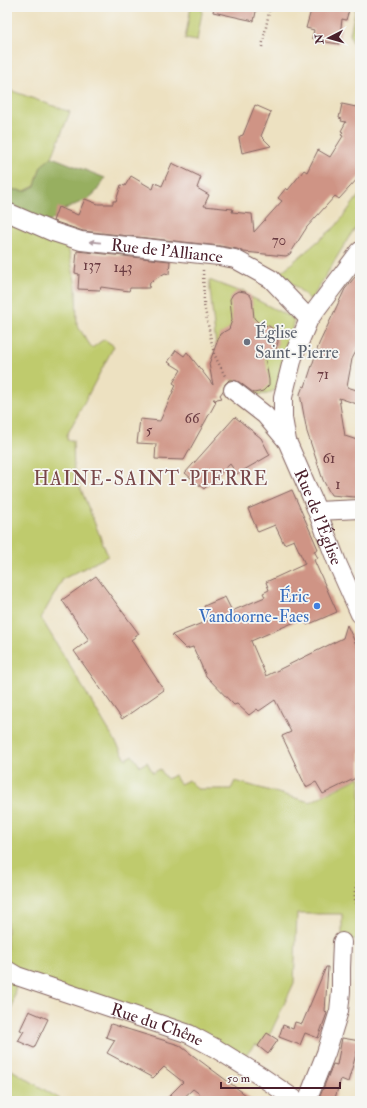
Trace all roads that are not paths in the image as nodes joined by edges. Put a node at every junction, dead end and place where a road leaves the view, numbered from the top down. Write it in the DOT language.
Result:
graph roads {
  1 [pos="7,212"];
  2 [pos="360,251"];
  3 [pos="309,319"];
  4 [pos="233,390"];
  5 [pos="286,441"];
  6 [pos="360,509"];
  7 [pos="317,511"];
  8 [pos="360,614"];
  9 [pos="342,942"];
  10 [pos="7,970"];
  11 [pos="297,1101"];
  12 [pos="307,1101"];
  3 -- 1 [label="street, Rue de l'Alliance, one-way"];
  2 -- 3 [label="street, Rue de l'Église"];
  3 -- 5 [label="street, Rue de l'Église"];
  4 -- 5 [label="street, Rue de l'Église"];
  5 -- 7 [label="street, Rue de l'Église"];
  6 -- 7 [label="street"];
  7 -- 8 [label="street, Rue de l'Église"];
  9 -- 12 [label="street"];
  10 -- 11 [label="street, Rue du Chêne"];
}
